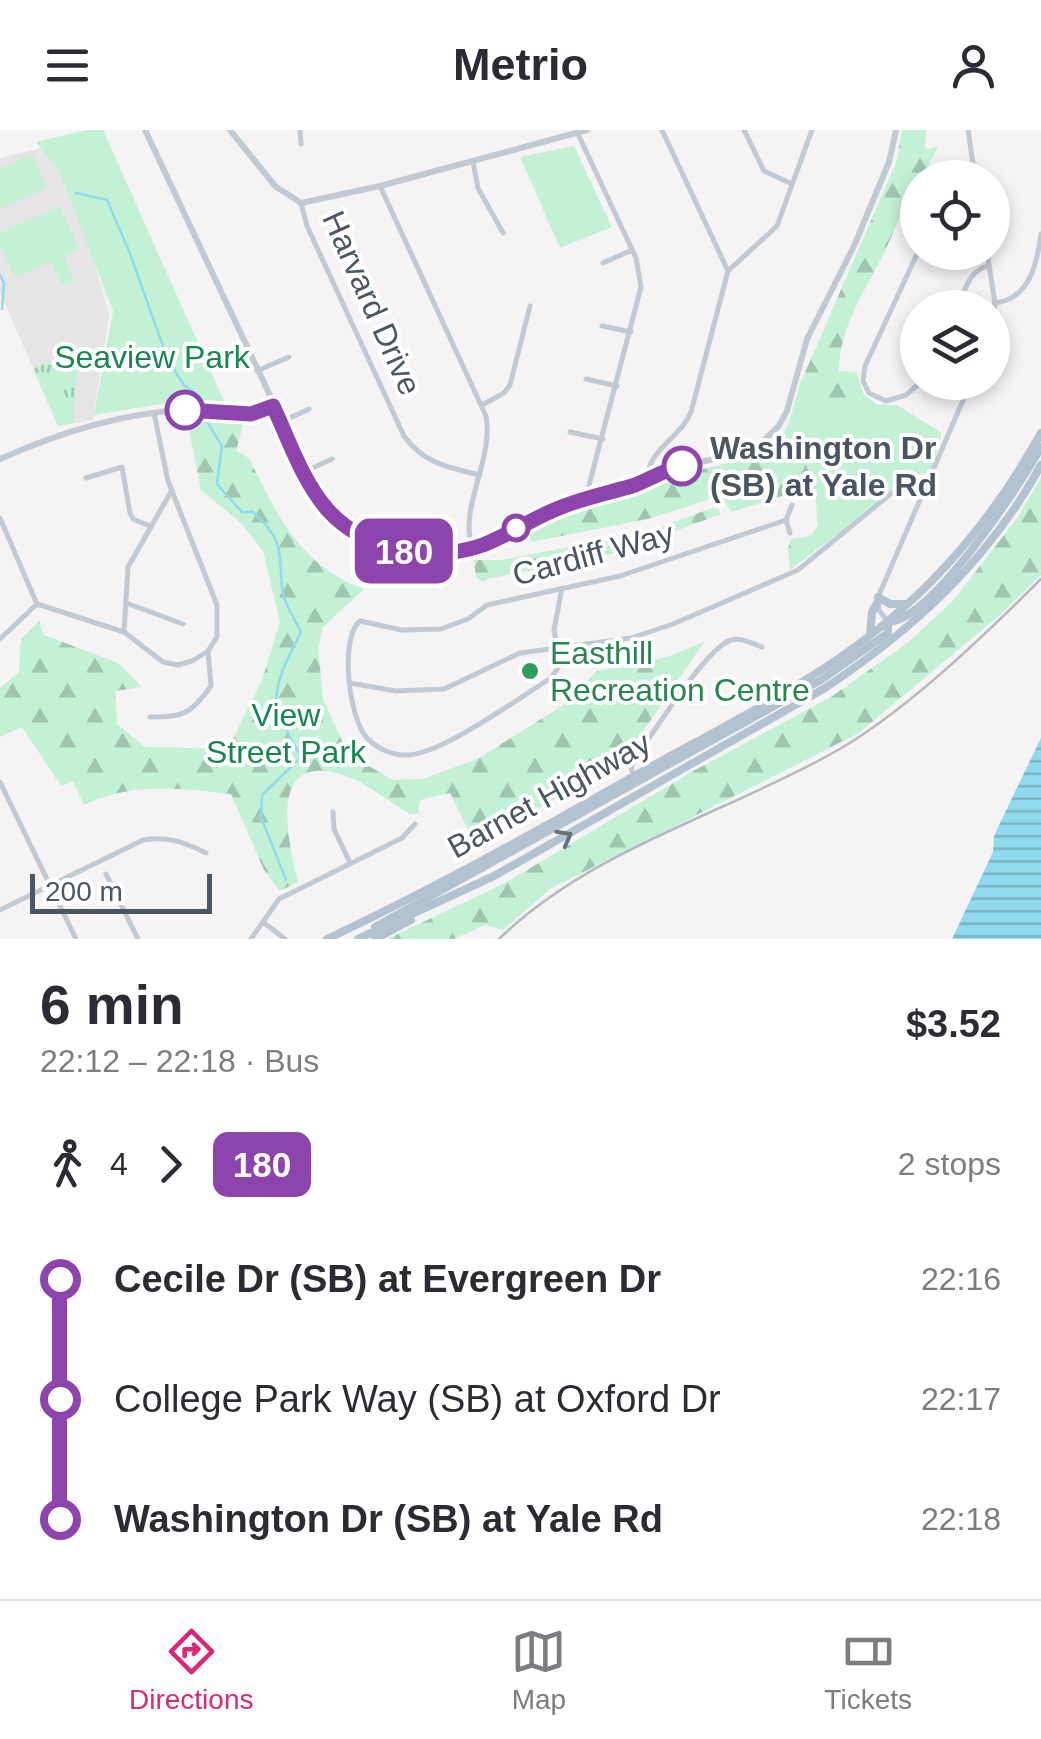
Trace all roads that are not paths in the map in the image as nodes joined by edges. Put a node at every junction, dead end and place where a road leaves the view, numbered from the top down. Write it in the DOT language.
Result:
graph roads {
  1 [pos="145,130"];
  2 [pos="230,130"];
  3 [pos="300,130"];
  4 [pos="662,130"];
  5 [pos="744,130"];
  6 [pos="812,130"];
  7 [pos="896,130"];
  8 [pos="968,130"];
  9 [pos="582,132"];
  10 [pos="302,144"];
  11 [pos="972,160"];
  12 [pos="472,162"];
  13 [pos="792,184"];
  14 [pos="380,186"];
  15 [pos="301,203"];
  16 [pos="503,233"];
  17 [pos="1041,234"];
  18 [pos="632,250"];
  19 [pos="603,262"];
  20 [pos="728,271"];
  21 [pos="900,291"];
  22 [pos="1010,299"];
  23 [pos="530,306"];
  24 [pos="602,326"];
  25 [pos="632,332"];
  26 [pos="289,357"];
  27 [pos="257,371"];
  28 [pos="586,379"];
  29 [pos="617,386"];
  30 [pos="900,398"];
  31 [pos="963,400"];
  32 [pos="273,406"];
  33 [pos="482,406"];
  34 [pos="310,409"];
  35 [pos="154,412"];
  36 [pos="281,422"];
  37 [pos="570,432"];
  38 [pos="1041,433"];
  39 [pos="603,439"];
  40 [pos="1041,447"];
  41 [pos="0,459"];
  42 [pos="332,459"];
  43 [pos="1041,465"];
  44 [pos="304,472"];
  45 [pos="480,475"];
  46 [pos="86,478"];
  47 [pos="646,478"];
  48 [pos="929,483"];
  49 [pos="172,490"];
  50 [pos="590,496"];
  51 [pos="792,505"];
  52 [pos="0,518"];
  53 [pos="786,520"];
  54 [pos="150,526"];
  55 [pos="790,532"];
  56 [pos="472,547"];
  57 [pos="562,588"];
  58 [pos="878,600"];
  59 [pos="126,603"];
  60 [pos="38,604"];
  61 [pos="907,604"];
  62 [pos="888,622"];
  63 [pos="184,624"];
  64 [pos="124,632"];
  65 [pos="870,634"];
  66 [pos="0,640"];
  67 [pos="558,646"];
  68 [pos="762,647"];
  69 [pos="208,651"];
  70 [pos="350,683"];
  71 [pos="150,718"];
  72 [pos="635,780"];
  73 [pos="0,782"];
  74 [pos="333,812"];
  75 [pos="415,824"];
  76 [pos="206,853"];
  77 [pos="350,863"];
  78 [pos="106,874"];
  79 [pos="50,885"];
  80 [pos="428,909"];
  81 [pos="0,910"];
  82 [pos="262,922"];
  83 [pos="361,938"];
  84 [pos="76,939"];
  85 [pos="138,939"];
  86 [pos="251,939"];
  87 [pos="285,939"];
  88 [pos="326,939"];
  89 [pos="374,939"];
  1 -- 27 [label="street"];
  2 -- 15 [label="street, Harvard Drive"];
  3 -- 10 [label="street"];
  4 -- 20 [label="street"];
  5 -- 13 [label="street"];
  6 -- 13 [label="street"];
  7 -- 47 [label="street"];
  8 -- 11 [label="street"];
  9 -- 12 [label="street"];
  9 -- 18 [label="street"];
  12 -- 14 [label="street"];
  12 -- 16 [label="street"];
  13 -- 20 [label="street"];
  14 -- 15 [label="street"];
  14 -- 33 [label="street"];
  15 -- 45 [label="street, Harvard Drive"];
  17 -- 22 [label="street"];
  18 -- 19 [label="street"];
  18 -- 25 [label="street"];
  20 -- 47 [label="street"];
  21 -- 30 [label="street"];
  23 -- 33 [label="street"];
  24 -- 25 [label="street"];
  25 -- 29 [label="street"];
  26 -- 27 [label="street"];
  27 -- 32 [label="street"];
  28 -- 29 [label="street"];
  29 -- 39 [label="street"];
  31 -- 48 [label="street"];
  32 -- 35 [label="street"];
  32 -- 36 [label="street"];
  33 -- 45 [label="street"];
  34 -- 36 [label="street"];
  35 -- 41 [label="street"];
  35 -- 49 [label="street"];
  36 -- 44 [label="street"];
  37 -- 39 [label="street"];
  38 -- 61 [label="main road, Barnet Highway"];
  39 -- 50 [label="street"];
  40 -- 62 [label="main road"];
  42 -- 44 [label="street"];
  80 -- 43 [label="main road, Barnet Highway, one-way"];
  44 -- 56 [label="street"];
  45 -- 56 [label="street"];
  46 -- 54 [label="street"];
  47 -- 50 [label="street"];
  48 -- 58 [label="street"];
  48 -- 67 [label="street"];
  49 -- 54 [label="street"];
  49 -- 69 [label="street"];
  50 -- 56 [label="street"];
  51 -- 53 [label="street"];
  52 -- 60 [label="street"];
  53 -- 55 [label="street"];
  53 -- 57 [label="street, Cardiff Way"];
  54 -- 59 [label="street"];
  57 -- 67 [label="street"];
  57 -- 70 [label="street, Cardiff Way"];
  58 -- 61 [label="main road"];
  58 -- 62 [label="street"];
  58 -- 65 [label="main road"];
  59 -- 63 [label="street"];
  59 -- 64 [label="street"];
  60 -- 64 [label="street"];
  60 -- 66 [label="street"];
  61 -- 62 [label="main road, Barnet Highway"];
  62 -- 65 [label="main road, Barnet Highway"];
  62 -- 72 [label="main road"];
  64 -- 69 [label="street"];
  65 -- 72 [label="main road, Barnet Highway"];
  67 -- 70 [label="street"];
  67 -- 70 [label="street"];
  68 -- 72 [label="street"];
  69 -- 71 [label="street"];
  72 -- 83 [label="main road"];
  72 -- 88 [label="main road, Barnet Highway"];
  73 -- 79 [label="street"];
  74 -- 77 [label="street"];
  75 -- 77 [label="street"];
  76 -- 79 [label="street"];
  77 -- 82 [label="street"];
  78 -- 85 [label="street"];
  79 -- 81 [label="street"];
  79 -- 84 [label="street"];
  80 -- 83 [label="main road, Barnet Highway"];
  80 -- 89 [label="main road, Barnet Highway"];
  82 -- 86 [label="street"];
  82 -- 87 [label="street"];
}
